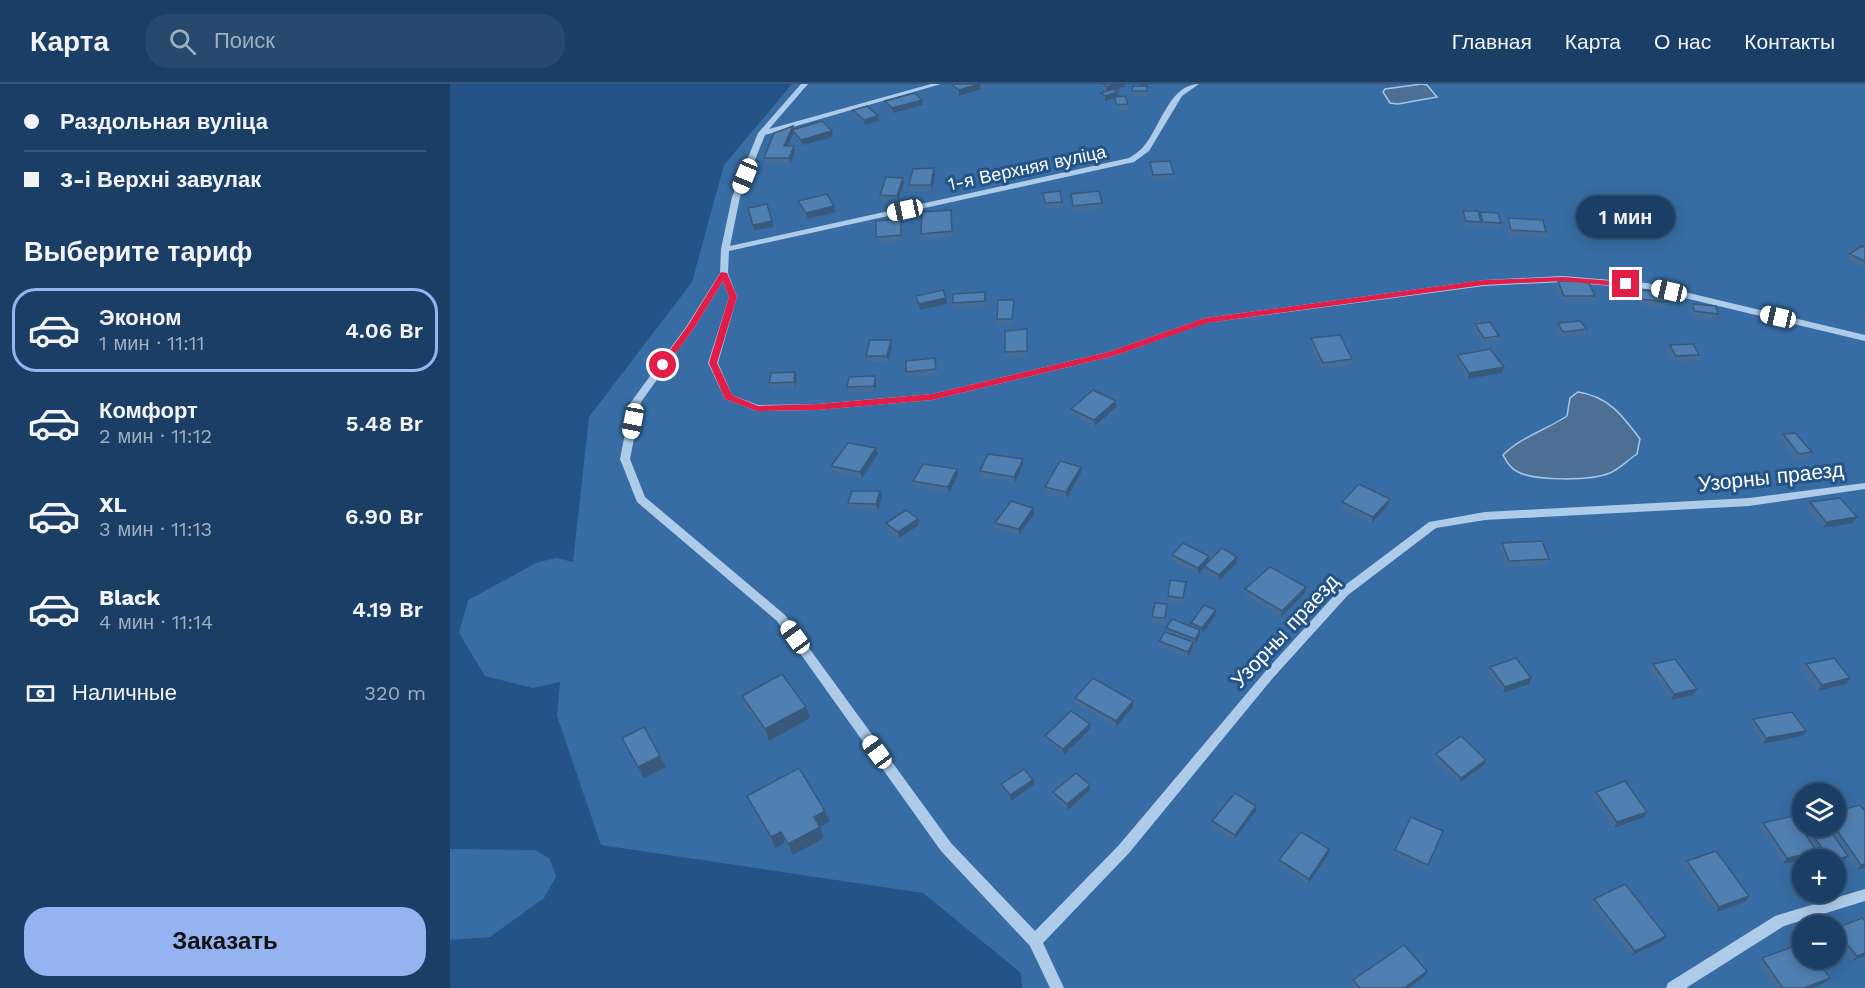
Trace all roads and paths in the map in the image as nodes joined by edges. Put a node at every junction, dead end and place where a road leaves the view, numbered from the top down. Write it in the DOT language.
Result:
graph roads {
  1 [pos="805,84"];
  2 [pos="938,84"];
  3 [pos="1196,84"];
  4 [pos="762,133"];
  5 [pos="725,249"];
  6 [pos="724,273"];
  7 [pos="1865,338"];
  8 [pos="1865,486"];
  9 [pos="1865,895"];
  10 [pos="1035,941"];
  11 [pos="1057,988"];
  12 [pos="1673,988"];
  1 -- 4 [label="street"];
  2 -- 4 [label="street"];
  3 -- 5 [label="street, 1-я Верхняя вуліца"];
  4 -- 5 [label="street"];
  5 -- 6 [label="street"];
  6 -- 7 [label="street"];
  6 -- 10 [label="street"];
  8 -- 10 [label="street, Узорны праезд"];
  9 -- 12 [label="street"];
  10 -- 11 [label="street"];
}
